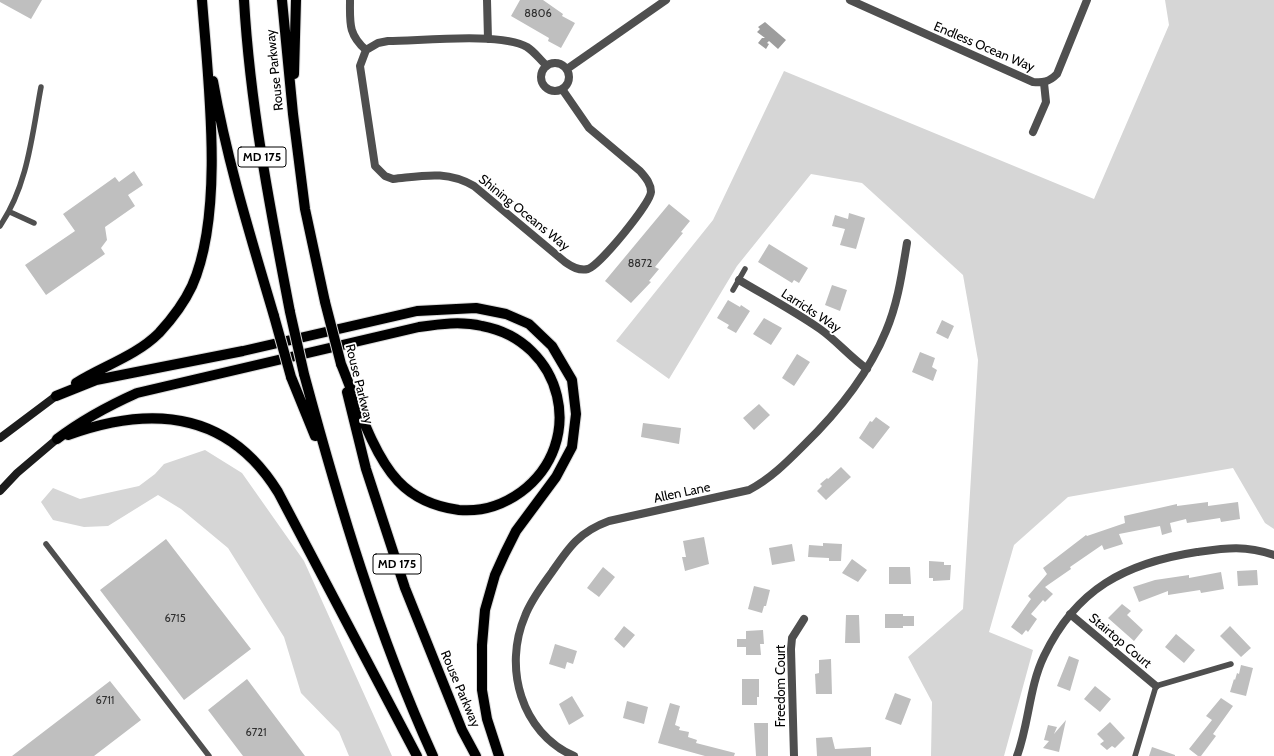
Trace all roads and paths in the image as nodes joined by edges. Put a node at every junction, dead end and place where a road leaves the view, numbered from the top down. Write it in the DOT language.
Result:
graph roads {
  1 [pos="202,0"];
  2 [pos="244,0"];
  3 [pos="282,0"];
  4 [pos="296,0"];
  5 [pos="350,0"];
  6 [pos="487,0"];
  7 [pos="666,0"];
  8 [pos="850,0"];
  9 [pos="1087,0"];
  10 [pos="205,32"];
  11 [pos="488,39"];
  12 [pos="366,50"];
  13 [pos="547,66"];
  14 [pos="567,69"];
  15 [pos="1044,83"];
  16 [pos="41,87"];
  17 [pos="562,89"];
  18 [pos="293,114"];
  19 [pos="1034,132"];
  20 [pos="10,212"];
  21 [pos="34,223"];
  22 [pos="0,226"];
  23 [pos="907,243"];
  24 [pos="745,269"];
  25 [pos="739,280"];
  26 [pos="733,290"];
  27 [pos="340,364"];
  28 [pos="867,369"];
  29 [pos="56,396"];
  30 [pos="0,438"];
  31 [pos="57,439"];
  32 [pos="332,479"];
  33 [pos="0,491"];
  34 [pos="46,544"];
  35 [pos="1274,555"];
  36 [pos="1070,614"];
  37 [pos="804,619"];
  38 [pos="1231,664"];
  39 [pos="1156,686"];
  40 [pos="209,756"];
  41 [pos="417,756"];
  42 [pos="433,756"];
  43 [pos="476,756"];
  44 [pos="499,756"];
  45 [pos="573,756"];
  46 [pos="794,756"];
  47 [pos="1018,756"];
  48 [pos="1135,756"];
  1 -- 10 [label="main road"];
  2 -- 32 [label="main road, Rouse Parkway / MD 175, bridge"];
  3 -- 18 [label="main road, Rouse Parkway / MD 175"];
  4 -- 18 [label="main road"];
  5 -- 12 [label="street"];
  6 -- 11 [label="street"];
  7 -- 14 [label="street"];
  8 -- 15 [label="street, Endless Ocean Way"];
  9 -- 15 [label="street, Endless Ocean Way"];
  10 -- 29 [label="main road"];
  10 -- 32 [label="main road, bridge"];
  11 -- 12 [label="street"];
  11 -- 13 [label="street"];
  12 -- 17 [label="street, Shining Oceans Way"];
  13 -- 14 [label="street"];
  13 -- 17 [label="street"];
  14 -- 17 [label="street"];
  15 -- 19 [label="street"];
  16 -- 20 [label="lane"];
  18 -- 27 [label="main road, Rouse Parkway / MD 175, bridge"];
  20 -- 21 [label="lane"];
  20 -- 22 [label="lane"];
  23 -- 28 [label="street, Allen Lane"];
  24 -- 25 [label="lane"];
  25 -- 26 [label="lane"];
  25 -- 28 [label="street, Larricks Way"];
  27 -- 31 [label="main road"];
  27 -- 43 [label="main road, Rouse Parkway / MD 175"];
  28 -- 45 [label="street, Allen Lane"];
  29 -- 30 [label="street"];
  29 -- 44 [label="main road"];
  31 -- 33 [label="street"];
  31 -- 41 [label="main road"];
  32 -- 42 [label="main road, Rouse Parkway / MD 175"];
  34 -- 40 [label="lane"];
  35 -- 36 [label="street"];
  36 -- 39 [label="street, Stairtop Court"];
  36 -- 47 [label="street"];
  37 -- 46 [label="street, Freedom Court"];
  38 -- 39 [label="lane"];
  39 -- 48 [label="lane"];
}
